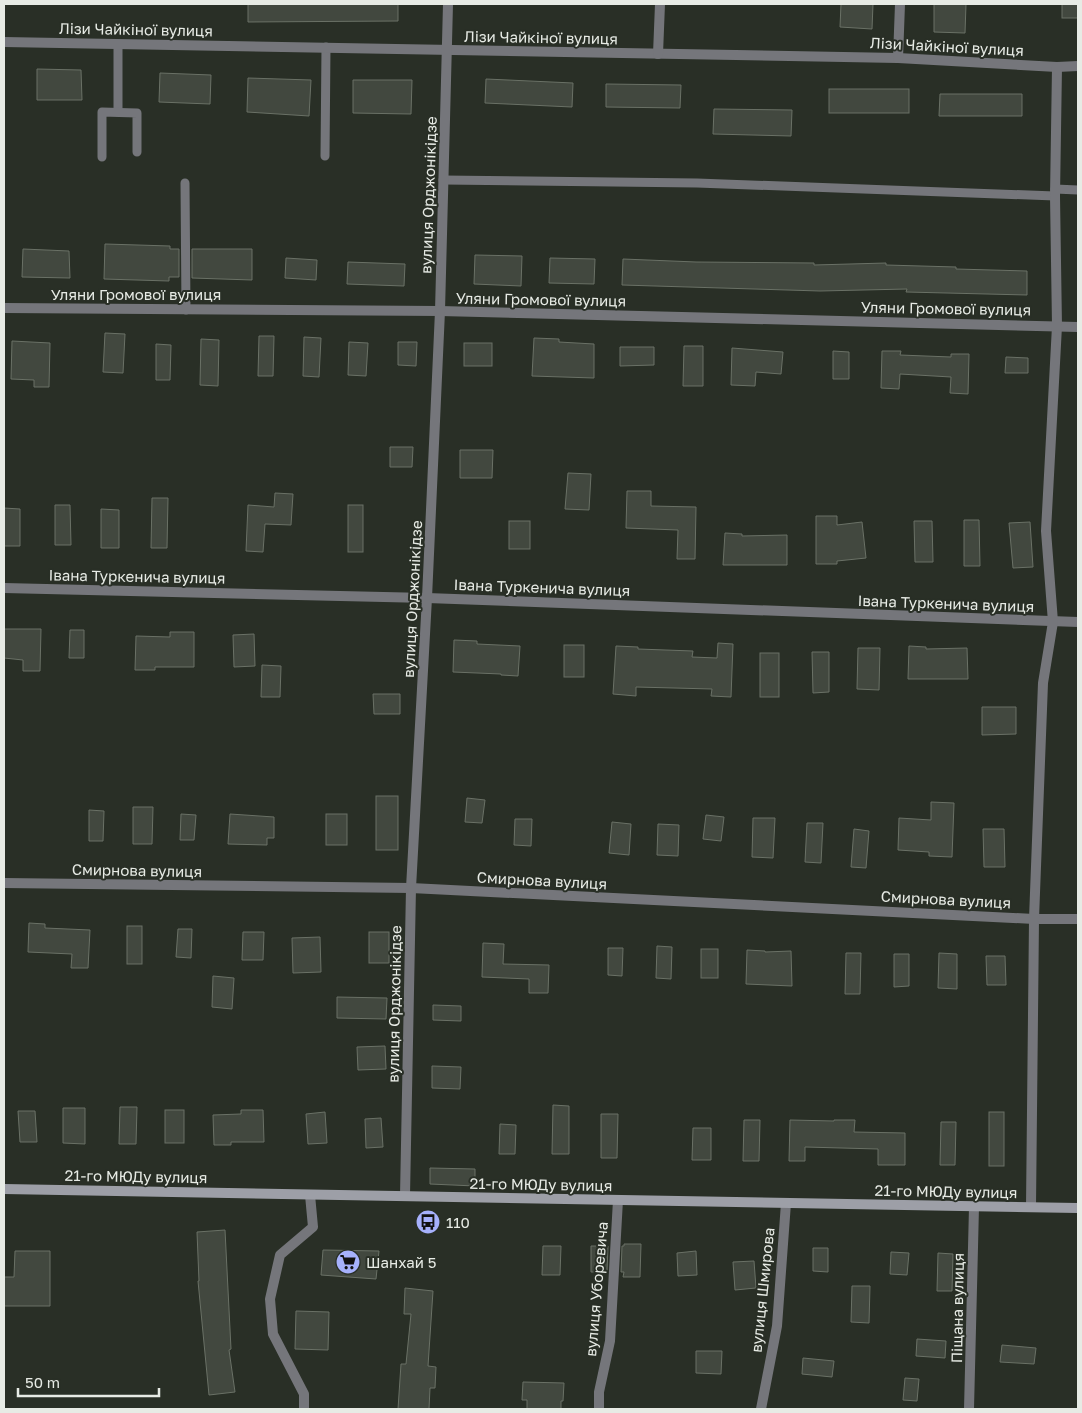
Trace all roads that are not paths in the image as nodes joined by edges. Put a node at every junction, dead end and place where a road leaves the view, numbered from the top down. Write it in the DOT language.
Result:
graph roads {
  1 [pos="448,4"];
  2 [pos="660,4"];
  3 [pos="900,4"];
  4 [pos="4,42"];
  5 [pos="118,44"];
  6 [pos="326,47"];
  7 [pos="447,50"];
  8 [pos="658,54"];
  9 [pos="898,58"];
  10 [pos="1056,66"];
  11 [pos="1078,66"];
  12 [pos="118,112"];
  13 [pos="137,152"];
  14 [pos="325,156"];
  15 [pos="102,157"];
  16 [pos="443,180"];
  17 [pos="185,183"];
  18 [pos="1078,190"];
  19 [pos="1055,193"];
  20 [pos="4,308"];
  21 [pos="186,310"];
  22 [pos="440,311"];
  23 [pos="1056,326"];
  24 [pos="1078,327"];
  25 [pos="4,588"];
  26 [pos="427,598"];
  27 [pos="1053,622"];
  28 [pos="1078,622"];
  29 [pos="4,883"];
  30 [pos="411,888"];
  31 [pos="1034,919"];
  32 [pos="1078,920"];
  33 [pos="4,1189"];
  34 [pos="310,1195"];
  35 [pos="405,1196"];
  36 [pos="618,1200"];
  37 [pos="786,1203"];
  38 [pos="974,1206"];
  39 [pos="1031,1208"];
  40 [pos="1078,1208"];
  41 [pos="304,1409"];
  42 [pos="599,1409"];
  43 [pos="761,1409"];
  44 [pos="969,1409"];
  1 -- 7 [label="street, вулиця Орджонікідзе"];
  2 -- 8 [label="street"];
  3 -- 9 [label="street"];
  4 -- 5 [label="street, Лізи Чайкіної вулиця"];
  5 -- 6 [label="street, Лізи Чайкіної вулиця"];
  5 -- 12 [label="lane"];
  6 -- 7 [label="street, Лізи Чайкіної вулиця"];
  6 -- 14 [label="lane"];
  7 -- 8 [label="street, Лізи Чайкіної вулиця"];
  7 -- 16 [label="street, вулиця Орджонікідзе"];
  8 -- 9 [label="street, Лізи Чайкіної вулиця"];
  9 -- 10 [label="street, Лізи Чайкіної вулиця"];
  10 -- 11 [label="street, Лізи Чайкіної вулиця"];
  10 -- 19 [label="street"];
  12 -- 13 [label="lane"];
  12 -- 15 [label="lane"];
  16 -- 19 [label="lane"];
  16 -- 22 [label="street, вулиця Орджонікідзе"];
  17 -- 21 [label="lane"];
  18 -- 19 [label="lane"];
  19 -- 23 [label="street"];
  20 -- 21 [label="street, Уляни Громової вулиця"];
  21 -- 22 [label="street, Уляни Громової вулиця"];
  22 -- 23 [label="street, Уляни Громової вулиця"];
  22 -- 26 [label="street, вулиця Орджонікідзе"];
  23 -- 24 [label="street, Уляни Громової вулиця"];
  23 -- 27 [label="street"];
  25 -- 26 [label="street, Івана Туркенича вулиця"];
  26 -- 27 [label="street, Івана Туркенича вулиця"];
  26 -- 30 [label="street, вулиця Орджонікідзе"];
  27 -- 28 [label="street, Івана Туркенича вулиця"];
  27 -- 31 [label="street"];
  29 -- 30 [label="street, Смирнова вулиця"];
  30 -- 31 [label="street, Смирнова вулиця"];
  30 -- 35 [label="street, вулиця Орджонікідзе"];
  31 -- 32 [label="street, Смирнова вулиця"];
  31 -- 39 [label="street"];
  33 -- 34 [label="street, 21-го МЮДу вулиця"];
  34 -- 35 [label="street, 21-го МЮДу вулиця"];
  34 -- 41 [label="street"];
  35 -- 36 [label="street, 21-го МЮДу вулиця"];
  36 -- 37 [label="street, 21-го МЮДу вулиця"];
  36 -- 42 [label="street, вулиця Уборевича"];
  37 -- 38 [label="street, 21-го МЮДу вулиця"];
  37 -- 43 [label="street, вулиця Шмирова"];
  38 -- 39 [label="street, 21-го МЮДу вулиця"];
  38 -- 44 [label="street, Піщана вулиця"];
  39 -- 40 [label="street, 21-го МЮДу вулиця"];
}
